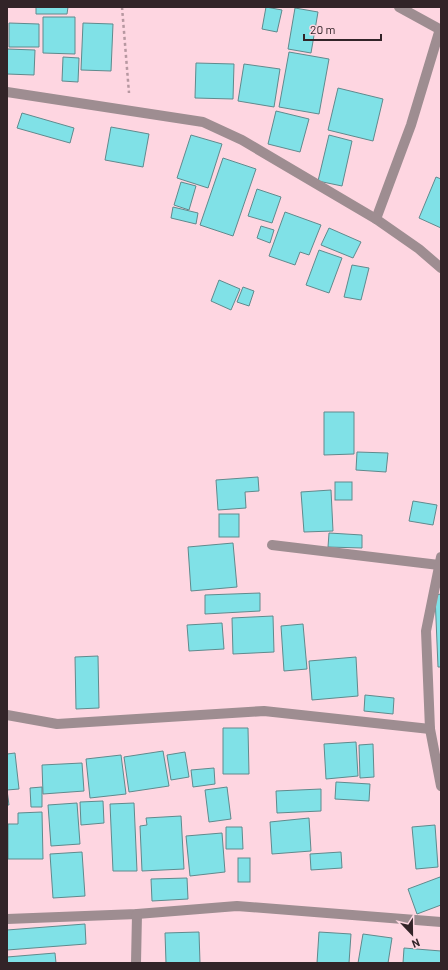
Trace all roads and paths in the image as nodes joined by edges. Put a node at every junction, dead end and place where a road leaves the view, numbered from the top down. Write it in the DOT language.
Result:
graph roads {
  1 [pos="122,7"];
  2 [pos="399,7"];
  3 [pos="441,30"];
  4 [pos="7,92"];
  5 [pos="131,111"];
  6 [pos="376,219"];
  7 [pos="441,268"];
  8 [pos="272,545"];
  9 [pos="440,561"];
  10 [pos="438,583"];
  11 [pos="7,715"];
  12 [pos="430,729"];
  13 [pos="441,786"];
  14 [pos="137,914"];
  15 [pos="7,919"];
  16 [pos="441,922"];
  17 [pos="136,963"];
  1 -- 5 [label="path"];
  2 -- 3 [label="street"];
  3 -- 6 [label="street"];
  4 -- 5 [label="street"];
  5 -- 6 [label="street"];
  6 -- 7 [label="street"];
  8 -- 9 [label="street"];
  9 -- 10 [label="street"];
  10 -- 12 [label="street"];
  11 -- 12 [label="street"];
  12 -- 13 [label="street"];
  14 -- 15 [label="street"];
  14 -- 16 [label="street"];
  14 -- 17 [label="street"];
}
